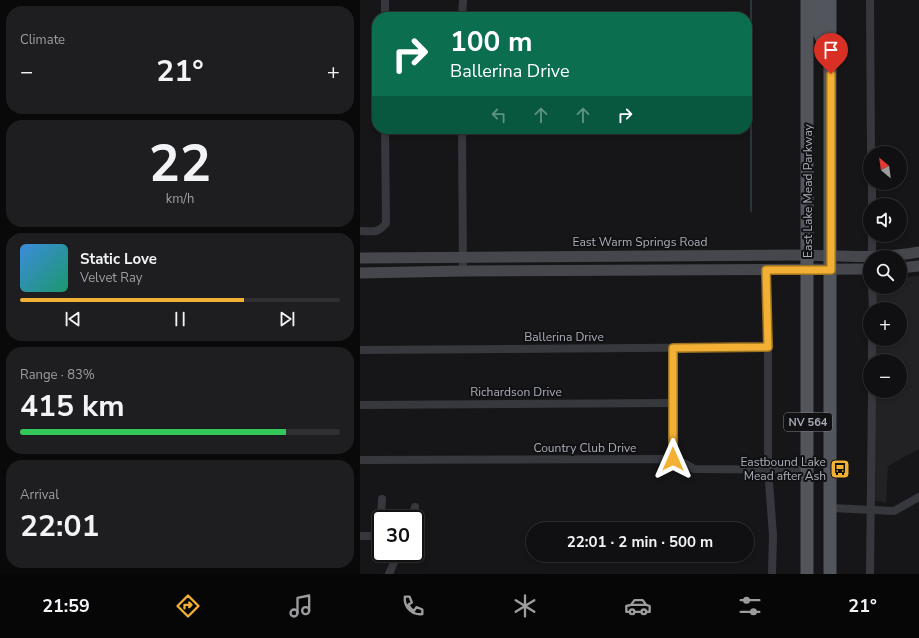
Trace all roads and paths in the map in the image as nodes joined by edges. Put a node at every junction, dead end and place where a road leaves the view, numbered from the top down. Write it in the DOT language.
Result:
graph roads {
  1 [pos="385,0"];
  2 [pos="463,0"];
  3 [pos="807,0"];
  4 [pos="818,0"];
  5 [pos="830,0"];
  6 [pos="870,0"];
  7 [pos="385,12"];
  8 [pos="462,12"];
  9 [pos="831,59"];
  10 [pos="385,134"];
  11 [pos="462,134"];
  12 [pos="871,146"];
  13 [pos="360,231"];
  14 [pos="919,252"];
  15 [pos="808,255"];
  16 [pos="907,255"];
  17 [pos="463,256"];
  18 [pos="591,256"];
  19 [pos="830,256"];
  20 [pos="863,257"];
  21 [pos="360,258"];
  22 [pos="919,266"];
  23 [pos="907,267"];
  24 [pos="863,269"];
  25 [pos="591,270"];
  26 [pos="766,270"];
  27 [pos="808,270"];
  28 [pos="831,270"];
  29 [pos="463,271"];
  30 [pos="360,273"];
  31 [pos="768,347"];
  32 [pos="673,348"];
  33 [pos="360,350"];
  34 [pos="872,398"];
  35 [pos="673,403"];
  36 [pos="360,405"];
  37 [pos="673,459"];
  38 [pos="360,460"];
  39 [pos="768,469"];
  40 [pos="808,470"];
  41 [pos="919,497"];
  42 [pos="382,499"];
  43 [pos="415,507"];
  44 [pos="830,508"];
  45 [pos="382,510"];
  46 [pos="414,510"];
  47 [pos="871,511"];
  48 [pos="360,536"];
  49 [pos="372,536"];
  50 [pos="394,562"];
  51 [pos="389,574"];
  52 [pos="772,574"];
  53 [pos="808,574"];
  54 [pos="830,574"];
  55 [pos="870,574"];
  1 -- 7 [label="street"];
  2 -- 8 [label="street"];
  3 -- 15 [label="main road, East Lake Mead Parkway / NV 564"];
  4 -- 9 [label="main road"];
  5 -- 9 [label="main road, East Lake Mead Parkway / NV 564"];
  6 -- 12 [label="street"];
  9 -- 19 [label="main road, East Lake Mead Parkway / NV 564"];
  10 -- 13 [label="street"];
  11 -- 17 [label="street"];
  14 -- 16 [label="main road, East Warm Springs Road"];
  15 -- 18 [label="main road, East Warm Springs Road"];
  15 -- 19 [label="main road, East Warm Springs Road"];
  15 -- 27 [label="main road, East Lake Mead Parkway / NV 564"];
  17 -- 18 [label="main road, East Warm Springs Road"];
  17 -- 21 [label="main road, East Warm Springs Road"];
  17 -- 29 [label="street"];
  18 -- 25 [label="main road"];
  19 -- 20 [label="main road, East Warm Springs Road"];
  19 -- 28 [label="main road, East Lake Mead Parkway / NV 564"];
  22 -- 23 [label="main road"];
  24 -- 28 [label="main road"];
  25 -- 26 [label="main road"];
  25 -- 29 [label="main road"];
  26 -- 27 [label="main road"];
  26 -- 31 [label="street"];
  27 -- 28 [label="main road"];
  27 -- 40 [label="main road, East Lake Mead Parkway / NV 564"];
  28 -- 44 [label="main road, East Lake Mead Parkway / NV 564"];
  29 -- 30 [label="main road"];
  31 -- 32 [label="street, Ballerina Drive"];
  31 -- 39 [label="street"];
  32 -- 33 [label="street, Ballerina Drive"];
  32 -- 35 [label="street"];
  34 -- 47 [label="street"];
  35 -- 36 [label="street, Richardson Drive"];
  35 -- 37 [label="street"];
  37 -- 38 [label="street, Country Club Drive"];
  37 -- 39 [label="street, Country Club Drive"];
  39 -- 40 [label="street, Country Club Drive"];
  39 -- 52 [label="street"];
  40 -- 53 [label="main road, East Lake Mead Parkway / NV 564"];
  41 -- 47 [label="street"];
  42 -- 45 [label="street"];
  43 -- 46 [label="street"];
  44 -- 47 [label="street"];
  44 -- 54 [label="main road, East Lake Mead Parkway / NV 564"];
  47 -- 55 [label="street"];
  48 -- 49 [label="street"];
  50 -- 51 [label="street"];
}
